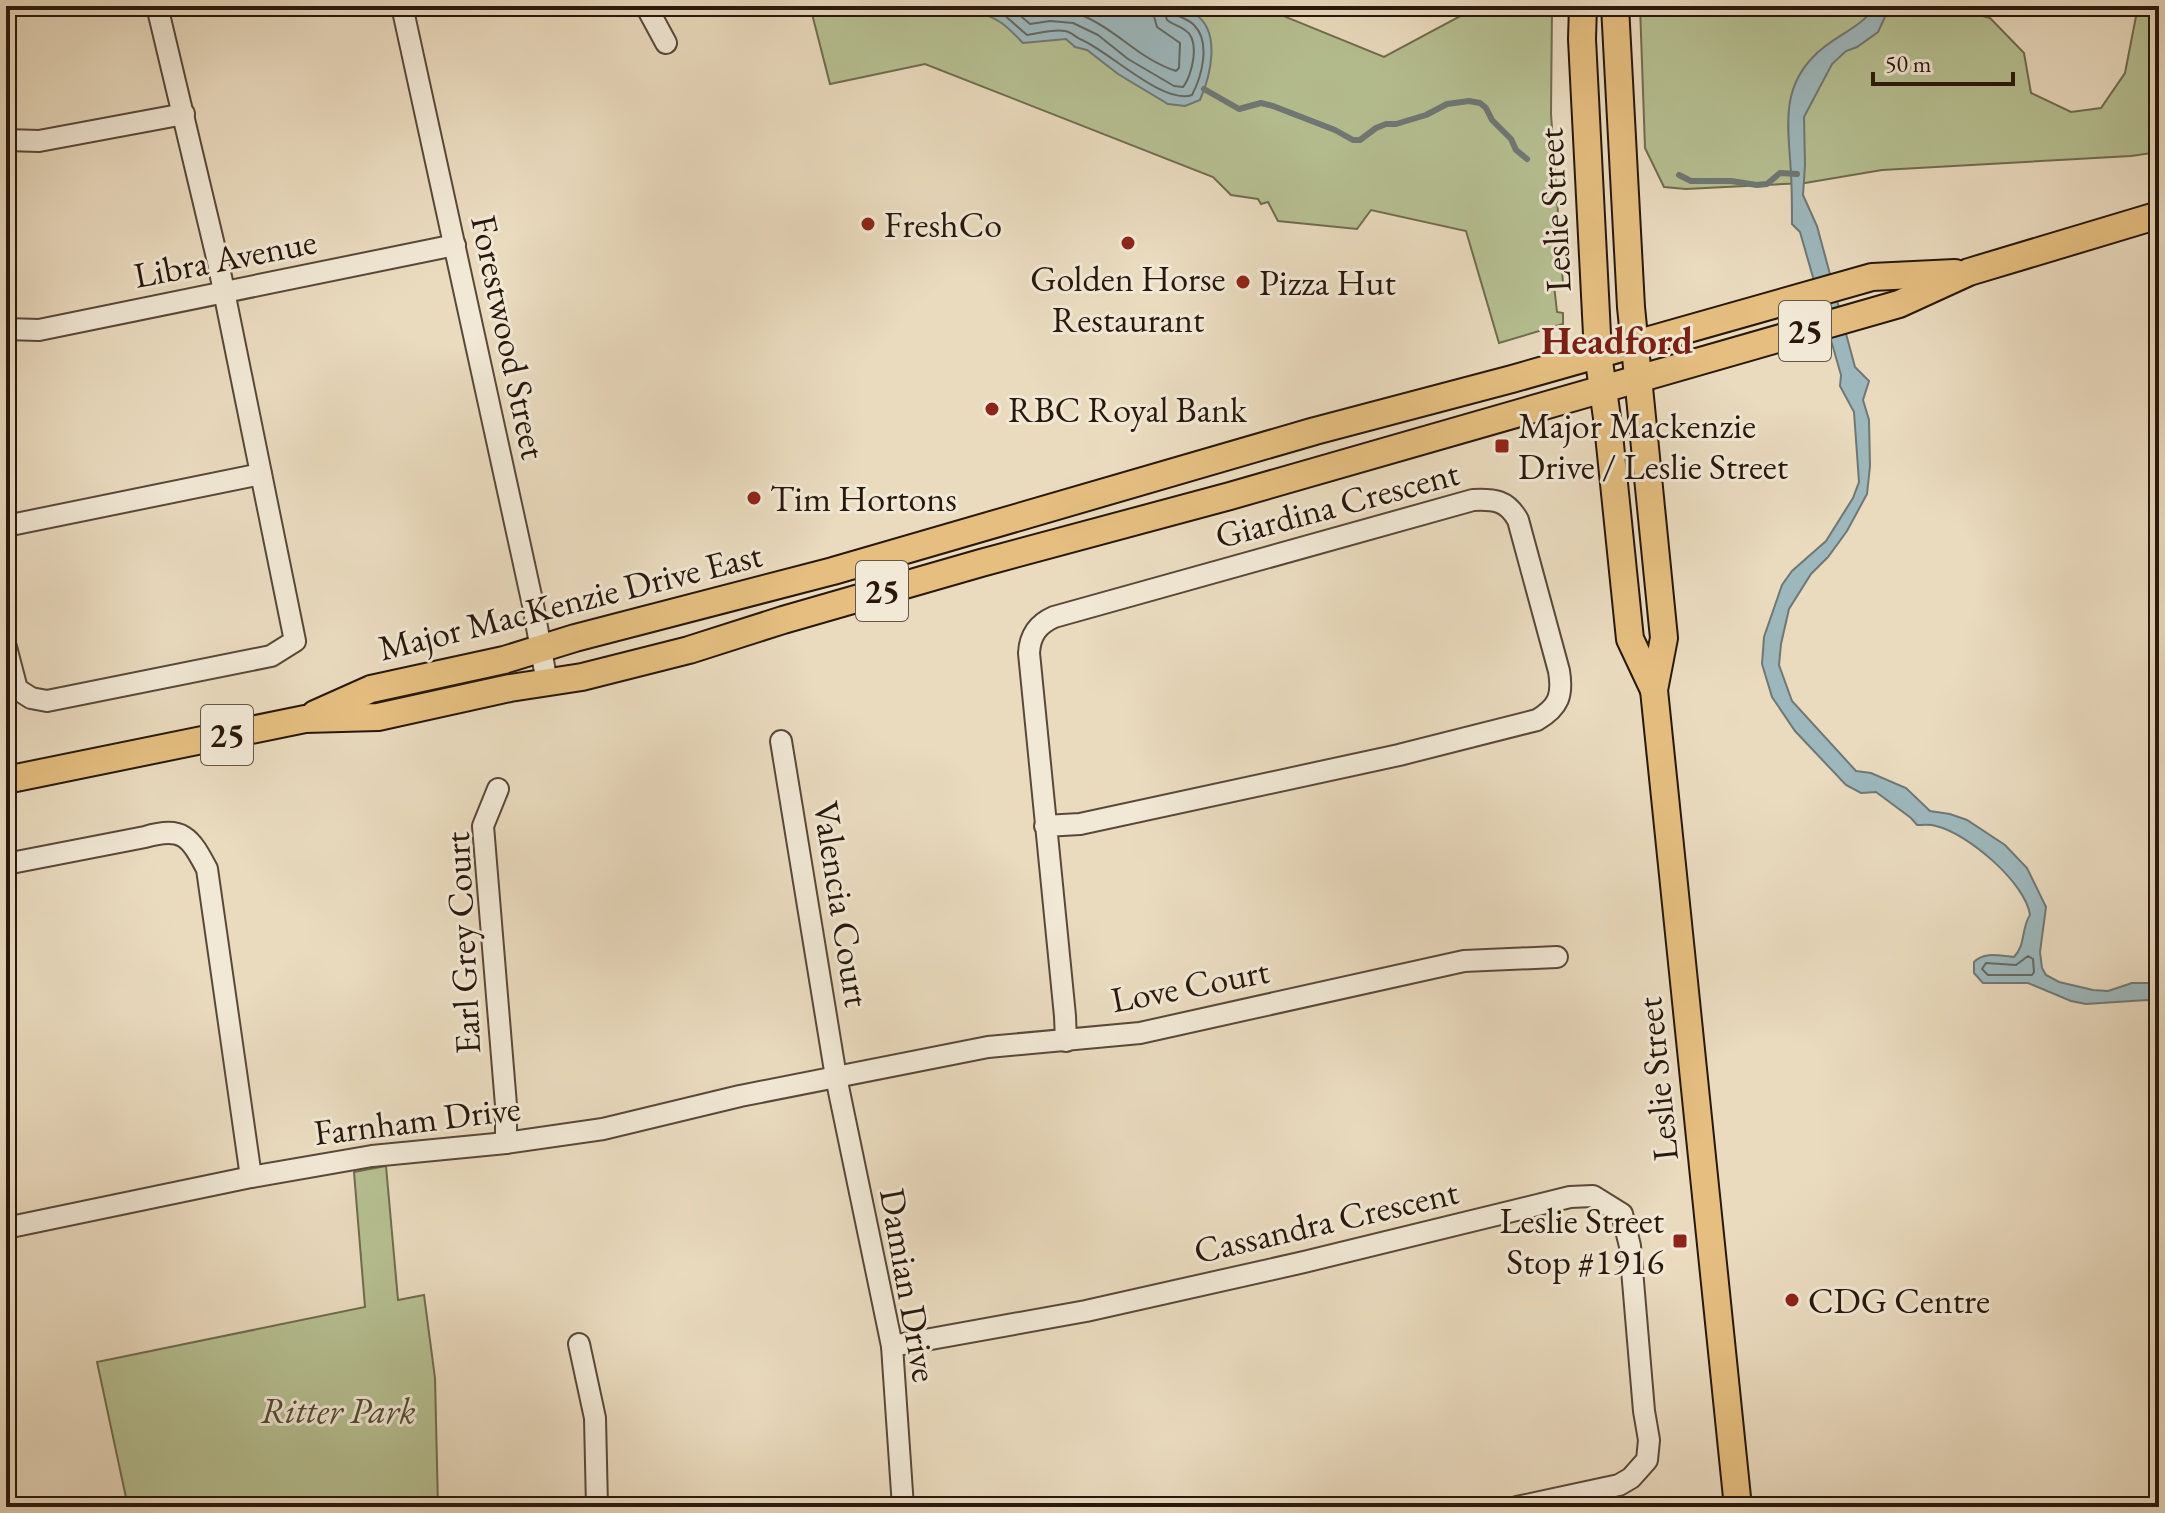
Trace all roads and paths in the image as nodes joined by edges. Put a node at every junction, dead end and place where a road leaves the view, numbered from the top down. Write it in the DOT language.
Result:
graph roads {
  1 [pos="157,6"];
  2 [pos="402,6"];
  3 [pos="646,6"];
  4 [pos="1583,6"];
  5 [pos="1615,6"];
  6 [pos="666,43"];
  7 [pos="184,114"];
  8 [pos="6,140"];
  9 [pos="2159,215"];
  10 [pos="455,245"];
  11 [pos="1969,272"];
  12 [pos="224,292"];
  13 [pos="6,329"];
  14 [pos="1635,342"];
  15 [pos="1598,354"];
  16 [pos="1638,380"];
  17 [pos="1603,390"];
  18 [pos="261,474"];
  19 [pos="1067,502"];
  20 [pos="6,526"];
  21 [pos="1076,537"];
  22 [pos="6,647"];
  23 [pos="541,648"];
  24 [pos="547,683"];
  25 [pos="1654,690"];
  26 [pos="305,719"];
  27 [pos="781,741"];
  28 [pos="6,780"];
  29 [pos="498,789"];
  30 [pos="1045,826"];
  31 [pos="6,864"];
  32 [pos="1557,957"];
  33 [pos="1066,1041"];
  34 [pos="836,1077"];
  35 [pos="506,1143"];
  36 [pos="251,1177"];
  37 [pos="6,1228"];
  38 [pos="579,1344"];
  39 [pos="892,1346"];
  40 [pos="597,1507"];
  41 [pos="903,1507"];
  42 [pos="1517,1507"];
  43 [pos="1738,1507"];
  1 -- 7 [label="street"];
  2 -- 10 [label="street, Forestwood Street"];
  3 -- 6 [label="street"];
  4 -- 15 [label="main road, Leslie Street"];
  5 -- 14 [label="main road, Leslie Street"];
  7 -- 8 [label="street"];
  7 -- 12 [label="street"];
  9 -- 11 [label="main road, Major MacKenzie Drive East / 25"];
  10 -- 12 [label="street, Libra Avenue"];
  10 -- 23 [label="street, Forestwood Street"];
  11 -- 14 [label="main road, Major MacKenzie Drive East / 25"];
  11 -- 16 [label="main road, Major MacKenzie Drive East / 25"];
  12 -- 13 [label="street, Libra Avenue"];
  12 -- 18 [label="street"];
  14 -- 15 [label="main road, Major MacKenzie Drive East / 25"];
  14 -- 16 [label="main road, Leslie Street"];
  15 -- 17 [label="main road, Leslie Street"];
  15 -- 19 [label="main road, Major MacKenzie Drive East / 25"];
  16 -- 17 [label="main road, Major MacKenzie Drive East / 25"];
  16 -- 25 [label="main road, Leslie Street"];
  17 -- 21 [label="main road, Major MacKenzie Drive East / 25"];
  17 -- 25 [label="main road, Leslie Street"];
  18 -- 20 [label="street"];
  18 -- 22 [label="street"];
  19 -- 21 [label="main road"];
  19 -- 23 [label="main road, Major MacKenzie Drive East / 25"];
  21 -- 24 [label="main road, Major MacKenzie Drive East / 25"];
  23 -- 24 [label="street, Forestwood Street"];
  23 -- 26 [label="main road, Major MacKenzie Drive East / 25"];
  24 -- 26 [label="main road, Major MacKenzie Drive East / 25"];
  25 -- 43 [label="main road, Leslie Street"];
  26 -- 28 [label="main road, Major MacKenzie Drive East / 25"];
  27 -- 34 [label="street, Valencia Court"];
  29 -- 35 [label="street, Earl Grey Court"];
  30 -- 30 [label="street, Giardina Crescent"];
  30 -- 33 [label="street, Giardina Crescent"];
  31 -- 36 [label="street"];
  32 -- 33 [label="street, Love Court"];
  33 -- 34 [label="street, Love Court"];
  34 -- 35 [label="street, Farnham Drive"];
  34 -- 39 [label="street, Damian Drive"];
  35 -- 36 [label="street, Farnham Drive"];
  36 -- 37 [label="street, Farnham Drive"];
  38 -- 40 [label="street"];
  39 -- 41 [label="street, Damian Drive"];
  39 -- 42 [label="street, Cassandra Crescent"];
}
